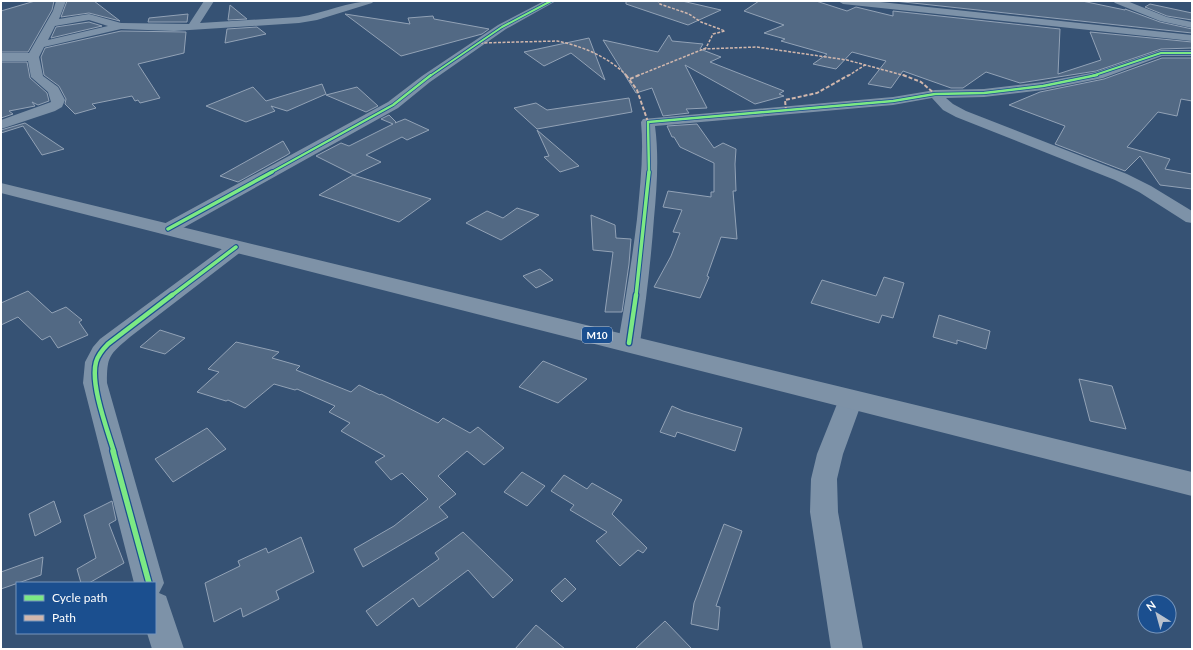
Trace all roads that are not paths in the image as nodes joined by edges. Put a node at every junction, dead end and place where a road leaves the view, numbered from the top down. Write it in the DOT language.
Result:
graph roads {
  1 [pos="61,1"];
  2 [pos="209,1"];
  3 [pos="369,1"];
  4 [pos="551,1"];
  5 [pos="843,1"];
  6 [pos="1118,1"];
  7 [pos="50,24"];
  8 [pos="1192,25"];
  9 [pos="121,26"];
  10 [pos="192,27"];
  11 [pos="1192,38"];
  12 [pos="36,51"];
  13 [pos="1192,53"];
  14 [pos="1,57"];
  15 [pos="935,94"];
  16 [pos="1,125"];
  17 [pos="1,188"];
  18 [pos="1192,218"];
  19 [pos="168,230"];
  20 [pos="236,247"];
  21 [pos="629,343"];
  22 [pos="851,399"];
  23 [pos="1192,484"];
  24 [pos="149,582"];
  25 [pos="156,610"];
  26 [pos="168,649"];
  27 [pos="847,649"];
  1 -- 7 [label="street"];
  2 -- 10 [label="street"];
  3 -- 10 [label="street"];
  4 -- 19 [label="street"];
  5 -- 11 [label="street"];
  6 -- 8 [label="street"];
  7 -- 9 [label="street"];
  7 -- 12 [label="street"];
  9 -- 10 [label="street"];
  9 -- 12 [label="street"];
  12 -- 14 [label="street"];
  12 -- 16 [label="street"];
  13 -- 15 [label="street"];
  15 -- 18 [label="street"];
  15 -- 21 [label="street"];
  17 -- 19 [label="highway, M10"];
  19 -- 20 [label="highway, M10"];
  20 -- 21 [label="highway, M10"];
  20 -- 24 [label="street"];
  21 -- 22 [label="highway, M10"];
  22 -- 23 [label="highway, M10"];
  22 -- 27 [label="street"];
  25 -- 26 [label="street"];
}
